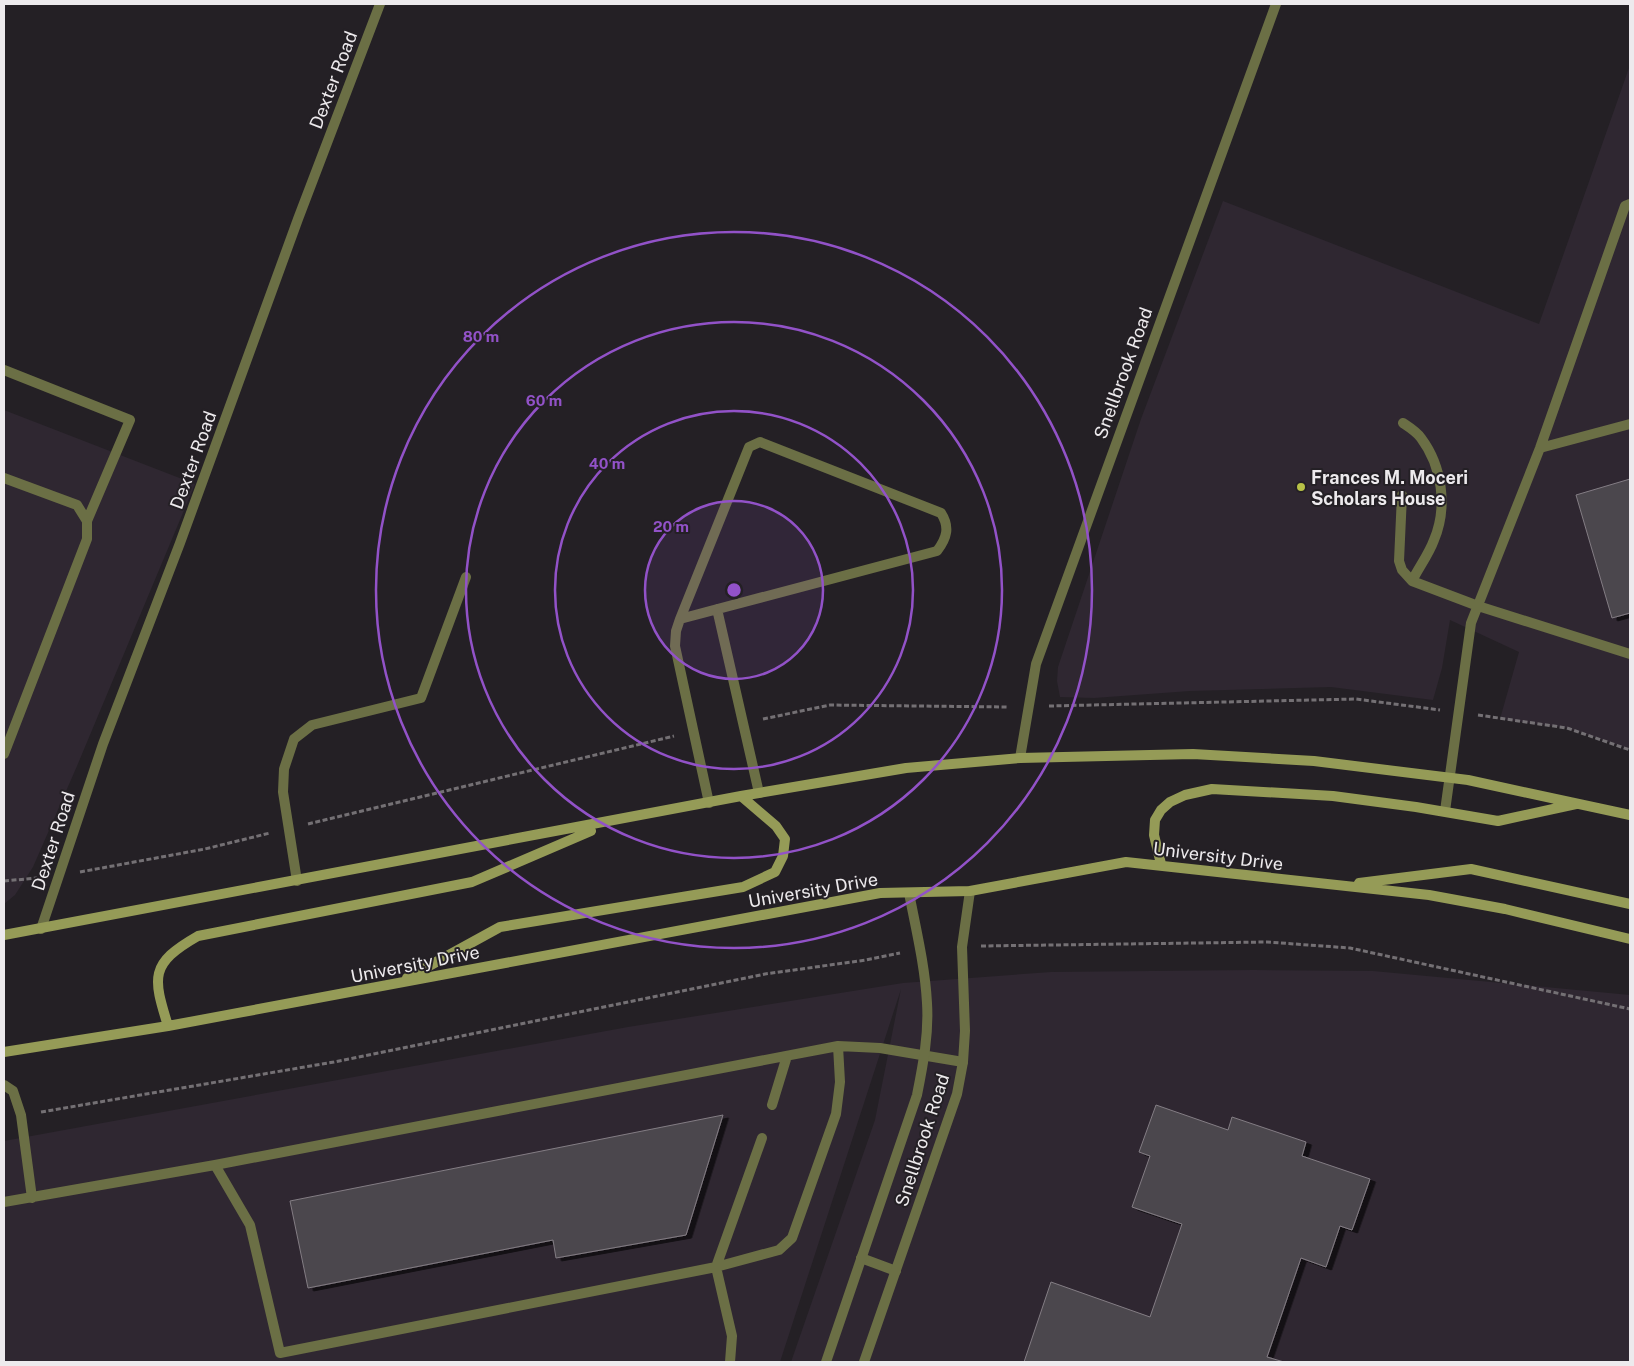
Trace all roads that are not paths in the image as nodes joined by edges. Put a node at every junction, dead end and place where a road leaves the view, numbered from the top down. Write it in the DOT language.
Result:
graph roads {
  1 [pos="380,4"];
  2 [pos="1276,4"];
  3 [pos="1630,204"];
  4 [pos="4,370"];
  5 [pos="1403,423"];
  6 [pos="1630,424"];
  7 [pos="1540,448"];
  8 [pos="4,478"];
  9 [pos="1402,496"];
  10 [pos="87,521"];
  11 [pos="466,577"];
  12 [pos="1412,581"];
  13 [pos="1478,606"];
  14 [pos="717,609"];
  15 [pos="680,619"];
  16 [pos="1630,654"];
  17 [pos="4,754"];
  18 [pos="1020,758"];
  19 [pos="1449,778"];
  20 [pos="759,793"];
  21 [pos="741,796"];
  22 [pos="708,803"];
  23 [pos="1580,803"];
  24 [pos="1445,812"];
  25 [pos="1630,815"];
  26 [pos="610,822"];
  27 [pos="1161,864"];
  28 [pos="297,881"];
  29 [pos="1343,885"];
  30 [pos="970,890"];
  31 [pos="909,893"];
  32 [pos="1630,904"];
  33 [pos="41,929"];
  34 [pos="4,935"];
  35 [pos="1630,939"];
  36 [pos="397,984"];
  37 [pos="168,1026"];
  38 [pos="838,1046"];
  39 [pos="4,1052"];
  40 [pos="787,1056"];
  41 [pos="924,1057"];
  42 [pos="963,1062"];
  43 [pos="4,1085"];
  44 [pos="772,1106"];
  45 [pos="762,1138"];
  46 [pos="215,1165"];
  47 [pos="32,1198"];
  48 [pos="4,1202"];
  49 [pos="860,1258"];
  50 [pos="716,1267"];
  51 [pos="896,1271"];
  52 [pos="730,1362"];
  53 [pos="826,1362"];
  54 [pos="864,1362"];
  1 -- 33 [label="street, Dexter Road"];
  2 -- 18 [label="street, Snellbrook Road"];
  3 -- 7 [label="street"];
  4 -- 10 [label="street"];
  5 -- 12 [label="street"];
  6 -- 7 [label="street"];
  7 -- 13 [label="street"];
  8 -- 10 [label="street"];
  9 -- 12 [label="street"];
  10 -- 17 [label="street"];
  11 -- 28 [label="street"];
  12 -- 13 [label="street"];
  13 -- 16 [label="street"];
  13 -- 19 [label="street"];
  14 -- 15 [label="street"];
  14 -- 15 [label="street"];
  14 -- 20 [label="street"];
  15 -- 22 [label="street"];
  18 -- 19 [label="main road"];
  18 -- 20 [label="main road"];
  19 -- 23 [label="main road"];
  19 -- 24 [label="street"];
  20 -- 21 [label="main road"];
  21 -- 22 [label="main road"];
  21 -- 36 [label="main road"];
  22 -- 26 [label="main road"];
  23 -- 24 [label="main road"];
  23 -- 25 [label="main road"];
  24 -- 27 [label="main road"];
  26 -- 28 [label="main road"];
  26 -- 37 [label="main road"];
  27 -- 29 [label="main road, University Drive"];
  27 -- 30 [label="main road, University Drive"];
  28 -- 33 [label="main road"];
  29 -- 32 [label="main road"];
  29 -- 35 [label="main road, University Drive"];
  30 -- 31 [label="main road, University Drive"];
  30 -- 42 [label="street, Snellbrook Road"];
  31 -- 36 [label="main road, University Drive"];
  31 -- 41 [label="street, Snellbrook Road"];
  33 -- 34 [label="main road"];
  36 -- 37 [label="main road, University Drive"];
  37 -- 39 [label="main road, University Drive"];
  38 -- 40 [label="street"];
  38 -- 41 [label="street"];
  38 -- 50 [label="street"];
  40 -- 44 [label="street"];
  40 -- 46 [label="street"];
  41 -- 42 [label="street"];
  41 -- 49 [label="street, Snellbrook Road"];
  42 -- 51 [label="street, Snellbrook Road"];
  43 -- 47 [label="street"];
  45 -- 50 [label="street"];
  46 -- 47 [label="street"];
  46 -- 50 [label="street"];
  47 -- 48 [label="street"];
  49 -- 51 [label="street"];
  49 -- 53 [label="street, Snellbrook Road"];
  50 -- 52 [label="street"];
  51 -- 54 [label="street, Snellbrook Road"];
}
